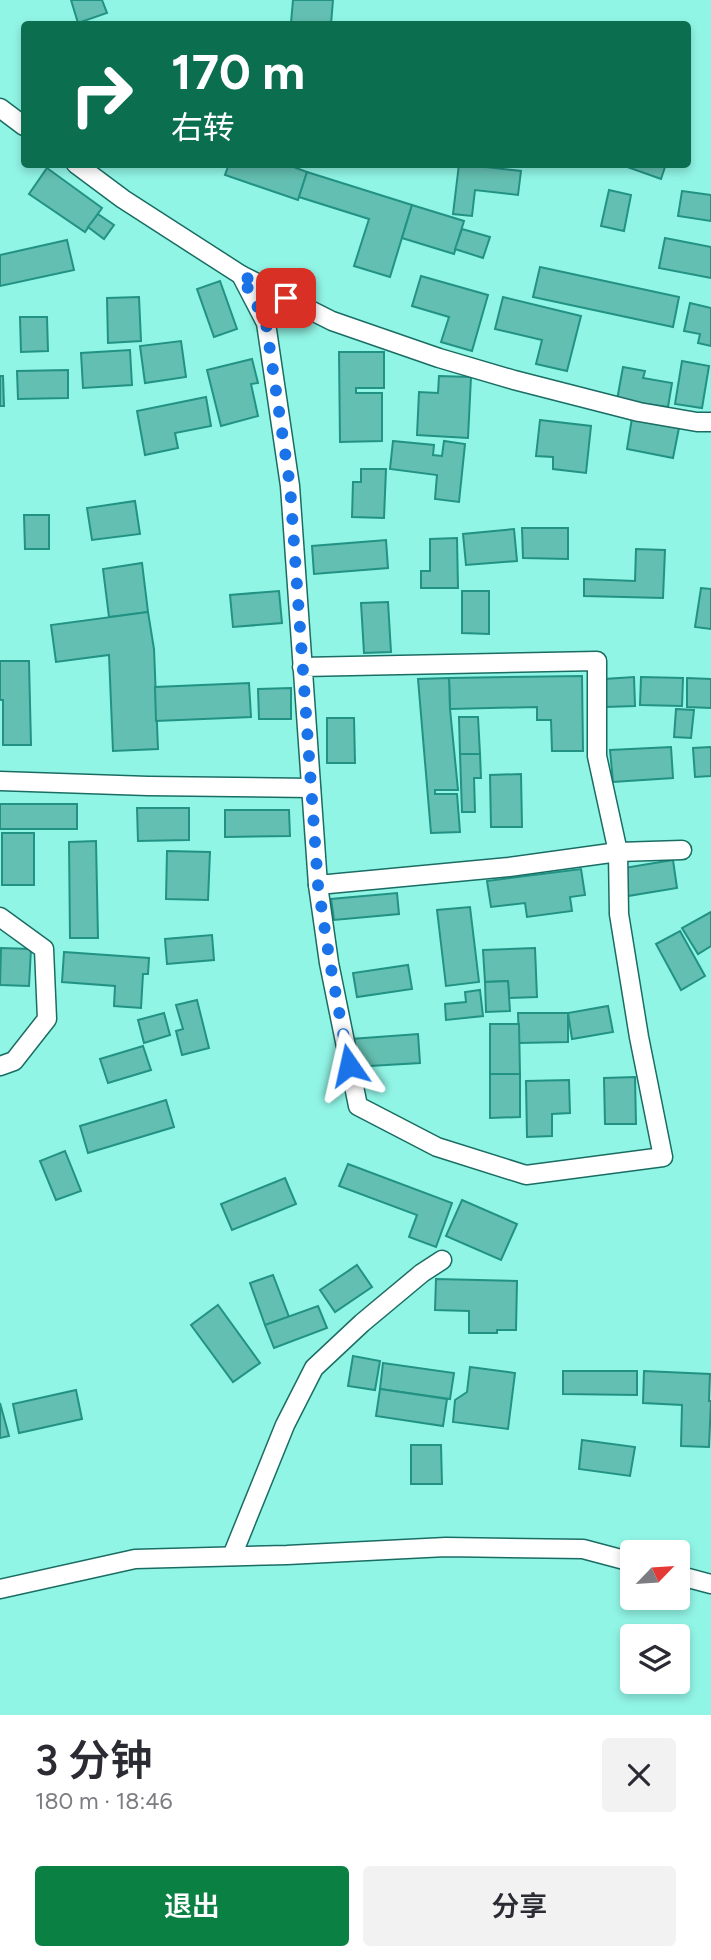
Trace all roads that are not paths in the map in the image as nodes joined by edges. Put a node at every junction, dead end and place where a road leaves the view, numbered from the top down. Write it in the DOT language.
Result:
graph roads {
  1 [pos="0,108"];
  2 [pos="21,124"];
  3 [pos="81,168"];
  4 [pos="241,275"];
  5 [pos="711,422"];
  6 [pos="302,667"];
  7 [pos="0,781"];
  8 [pos="312,788"];
  9 [pos="682,850"];
  10 [pos="618,852"];
  11 [pos="318,885"];
  12 [pos="0,917"];
  13 [pos="0,1066"];
  14 [pos="442,1260"];
  15 [pos="232,1556"];
  16 [pos="620,1559"];
  17 [pos="690,1578"];
  18 [pos="711,1584"];
  19 [pos="0,1589"];
  1 -- 2 [label="lane"];
  3 -- 4 [label="lane"];
  4 -- 5 [label="lane"];
  4 -- 6 [label="lane"];
  6 -- 8 [label="lane"];
  6 -- 10 [label="lane"];
  7 -- 8 [label="lane"];
  8 -- 11 [label="lane"];
  9 -- 10 [label="lane"];
  10 -- 11 [label="lane"];
  10 -- 11 [label="lane"];
  12 -- 13 [label="lane"];
  14 -- 15 [label="lane"];
  15 -- 16 [label="lane"];
  15 -- 19 [label="lane"];
  17 -- 18 [label="lane"];
}
